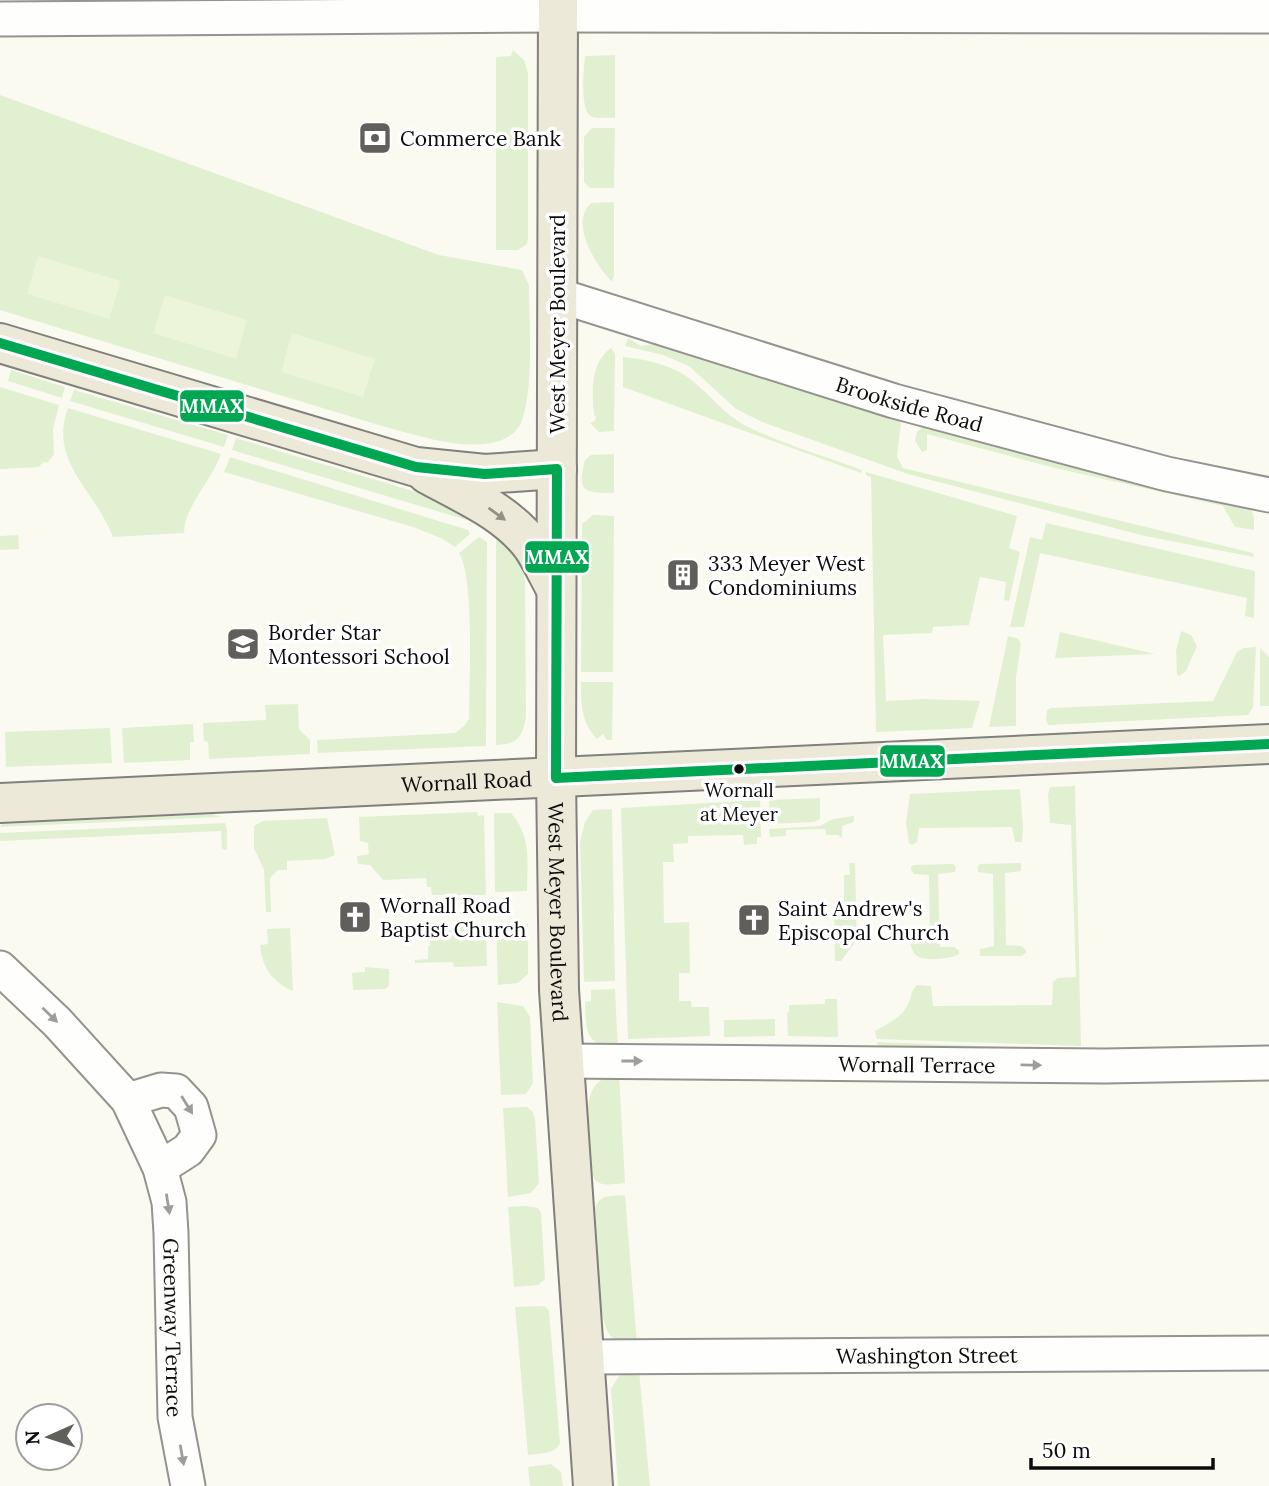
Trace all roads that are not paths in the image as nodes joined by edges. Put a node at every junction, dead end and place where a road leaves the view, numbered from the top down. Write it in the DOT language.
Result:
graph roads {
  1 [pos="558,7"];
  2 [pos="1269,16"];
  3 [pos="0,19"];
  4 [pos="557,295"];
  5 [pos="0,343"];
  6 [pos="416,467"];
  7 [pos="557,469"];
  8 [pos="1269,495"];
  9 [pos="556,591"];
  10 [pos="1269,744"];
  11 [pos="556,778"];
  12 [pos="0,803"];
  13 [pos="0,968"];
  14 [pos="564,1061"];
  15 [pos="1269,1063"];
  16 [pos="128,1100"];
  17 [pos="160,1168"];
  18 [pos="1269,1353"];
  19 [pos="584,1357"];
  20 [pos="188,1486"];
  21 [pos="593,1486"];
  1 -- 2 [label="street"];
  1 -- 3 [label="street"];
  1 -- 4 [label="main road, West Meyer Boulevard"];
  4 -- 7 [label="main road, West Meyer Boulevard"];
  4 -- 8 [label="street, Brookside Road"];
  5 -- 6 [label="main road"];
  6 -- 7 [label="main road"];
  6 -- 9 [label="main road, one-way"];
  7 -- 9 [label="main road, West Meyer Boulevard"];
  9 -- 11 [label="main road, West Meyer Boulevard"];
  10 -- 11 [label="main road, Wornall Road"];
  11 -- 12 [label="main road, Wornall Road"];
  11 -- 14 [label="main road, West Meyer Boulevard"];
  13 -- 16 [label="street, Greenway Terrace, one-way"];
  14 -- 15 [label="street, Wornall Terrace, one-way"];
  14 -- 19 [label="main road, West Meyer Boulevard"];
  16 -- 17 [label="street, Greenway Terrace"];
  16 -- 17 [label="street, one-way"];
  17 -- 20 [label="street, Greenway Terrace, one-way"];
  18 -- 19 [label="street, Washington Street"];
  19 -- 21 [label="main road, West Meyer Boulevard"];
}
